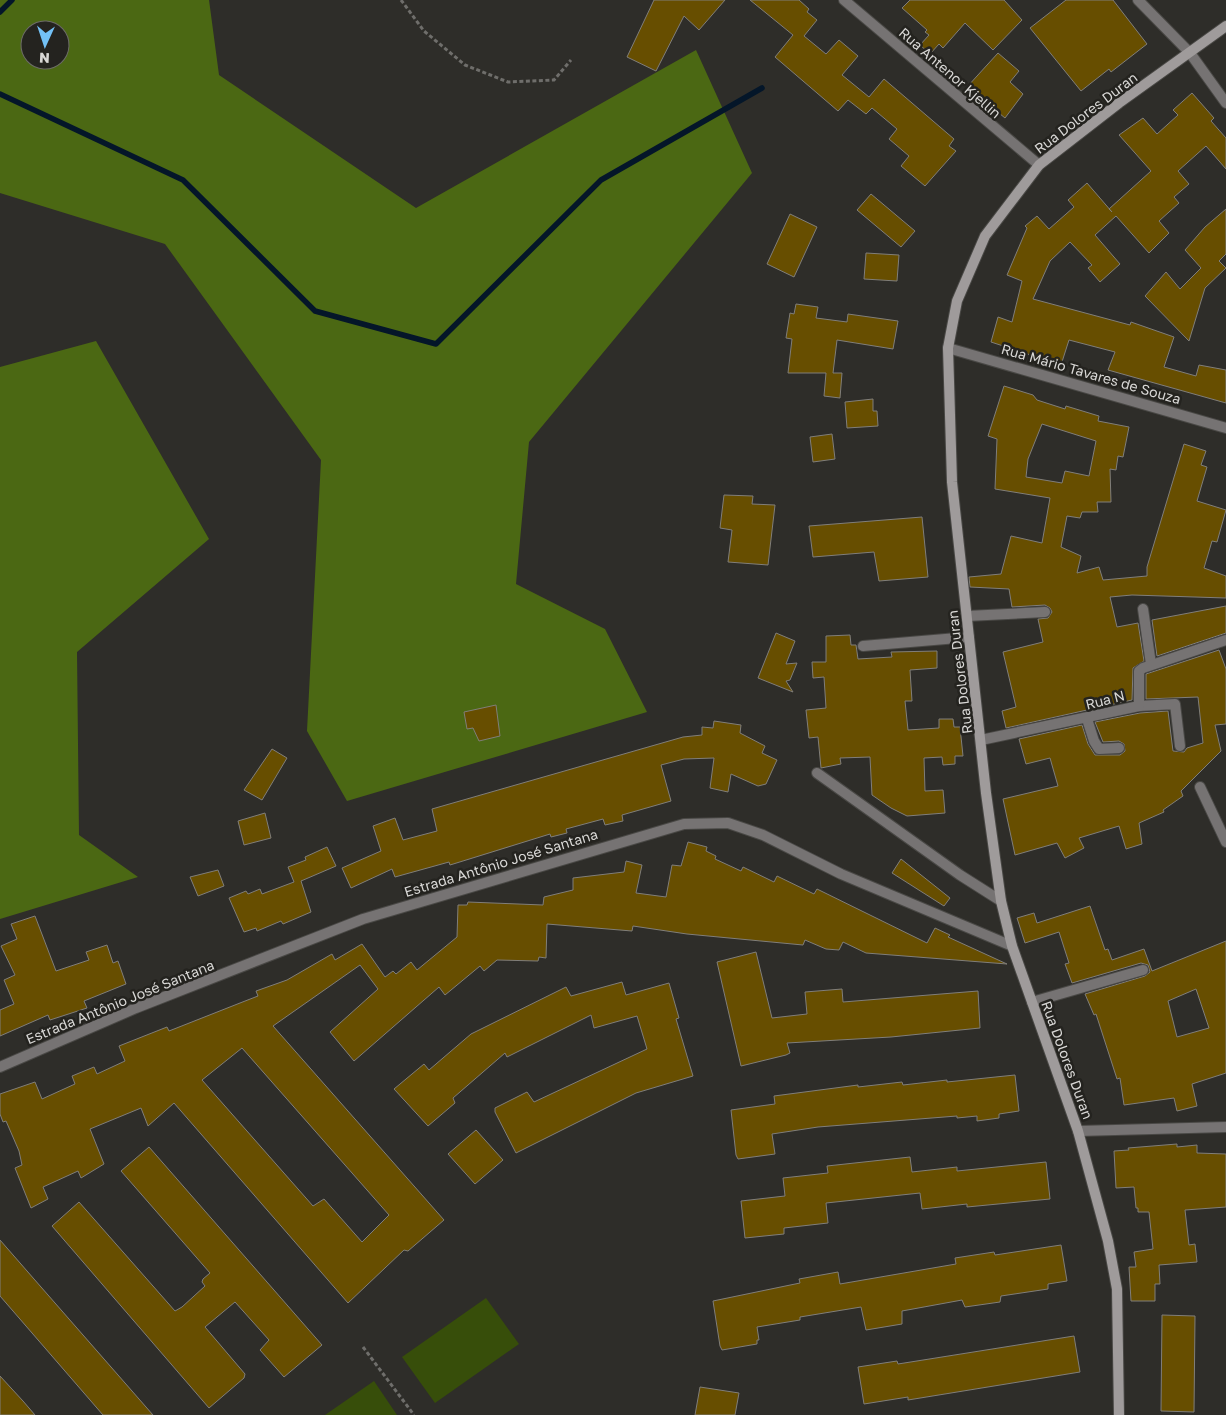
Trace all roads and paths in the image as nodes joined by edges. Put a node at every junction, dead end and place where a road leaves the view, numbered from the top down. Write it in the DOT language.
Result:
graph roads {
  1 [pos="401,0"];
  2 [pos="844,0"];
  3 [pos="1138,0"];
  4 [pos="1226,26"];
  5 [pos="1190,53"];
  6 [pos="571,60"];
  7 [pos="1226,103"];
  8 [pos="1039,165"];
  9 [pos="948,348"];
  10 [pos="1226,428"];
  11 [pos="1143,609"];
  12 [pos="1045,612"];
  13 [pos="967,616"];
  14 [pos="969,637"];
  15 [pos="1226,640"];
  16 [pos="863,646"];
  17 [pos="1151,664"];
  18 [pos="1139,706"];
  19 [pos="1087,719"];
  20 [pos="982,740"];
  21 [pos="1180,746"];
  22 [pos="1119,748"];
  23 [pos="817,773"];
  24 [pos="1200,787"];
  25 [pos="1226,842"];
  26 [pos="1001,901"];
  27 [pos="1012,946"];
  28 [pos="1144,970"];
  29 [pos="1032,1002"];
  30 [pos="0,1067"];
  31 [pos="1226,1127"];
  32 [pos="1078,1132"];
  33 [pos="363,1347"];
  34 [pos="414,1415"];
  35 [pos="1119,1415"];
  1 -- 6 [label="path"];
  2 -- 8 [label="street, Rua Antenor Kjellin"];
  3 -- 5 [label="street"];
  4 -- 5 [label="street, Rua Dolores Duran"];
  5 -- 7 [label="street"];
  5 -- 8 [label="street, Rua Dolores Duran"];
  8 -- 9 [label="street, Rua Dolores Duran"];
  9 -- 10 [label="street, Rua Mário Tavares de Souza"];
  9 -- 13 [label="street, Rua Dolores Duran"];
  11 -- 17 [label="street"];
  12 -- 13 [label="street"];
  13 -- 14 [label="street, Rua Dolores Duran"];
  14 -- 16 [label="street"];
  14 -- 20 [label="street, Rua Dolores Duran"];
  15 -- 17 [label="street"];
  17 -- 18 [label="street, Rua N"];
  18 -- 19 [label="street, Rua N"];
  18 -- 21 [label="street"];
  19 -- 20 [label="street, Rua N"];
  19 -- 22 [label="street"];
  20 -- 26 [label="street, Rua Dolores Duran"];
  23 -- 26 [label="street"];
  24 -- 25 [label="street"];
  26 -- 27 [label="street, Rua Dolores Duran"];
  27 -- 29 [label="street, Rua Dolores Duran"];
  27 -- 30 [label="street, Estrada Antônio José Santana"];
  28 -- 29 [label="street"];
  29 -- 32 [label="street, Rua Dolores Duran"];
  31 -- 32 [label="street"];
  32 -- 35 [label="street, Rua Dolores Duran"];
  33 -- 34 [label="path"];
}
